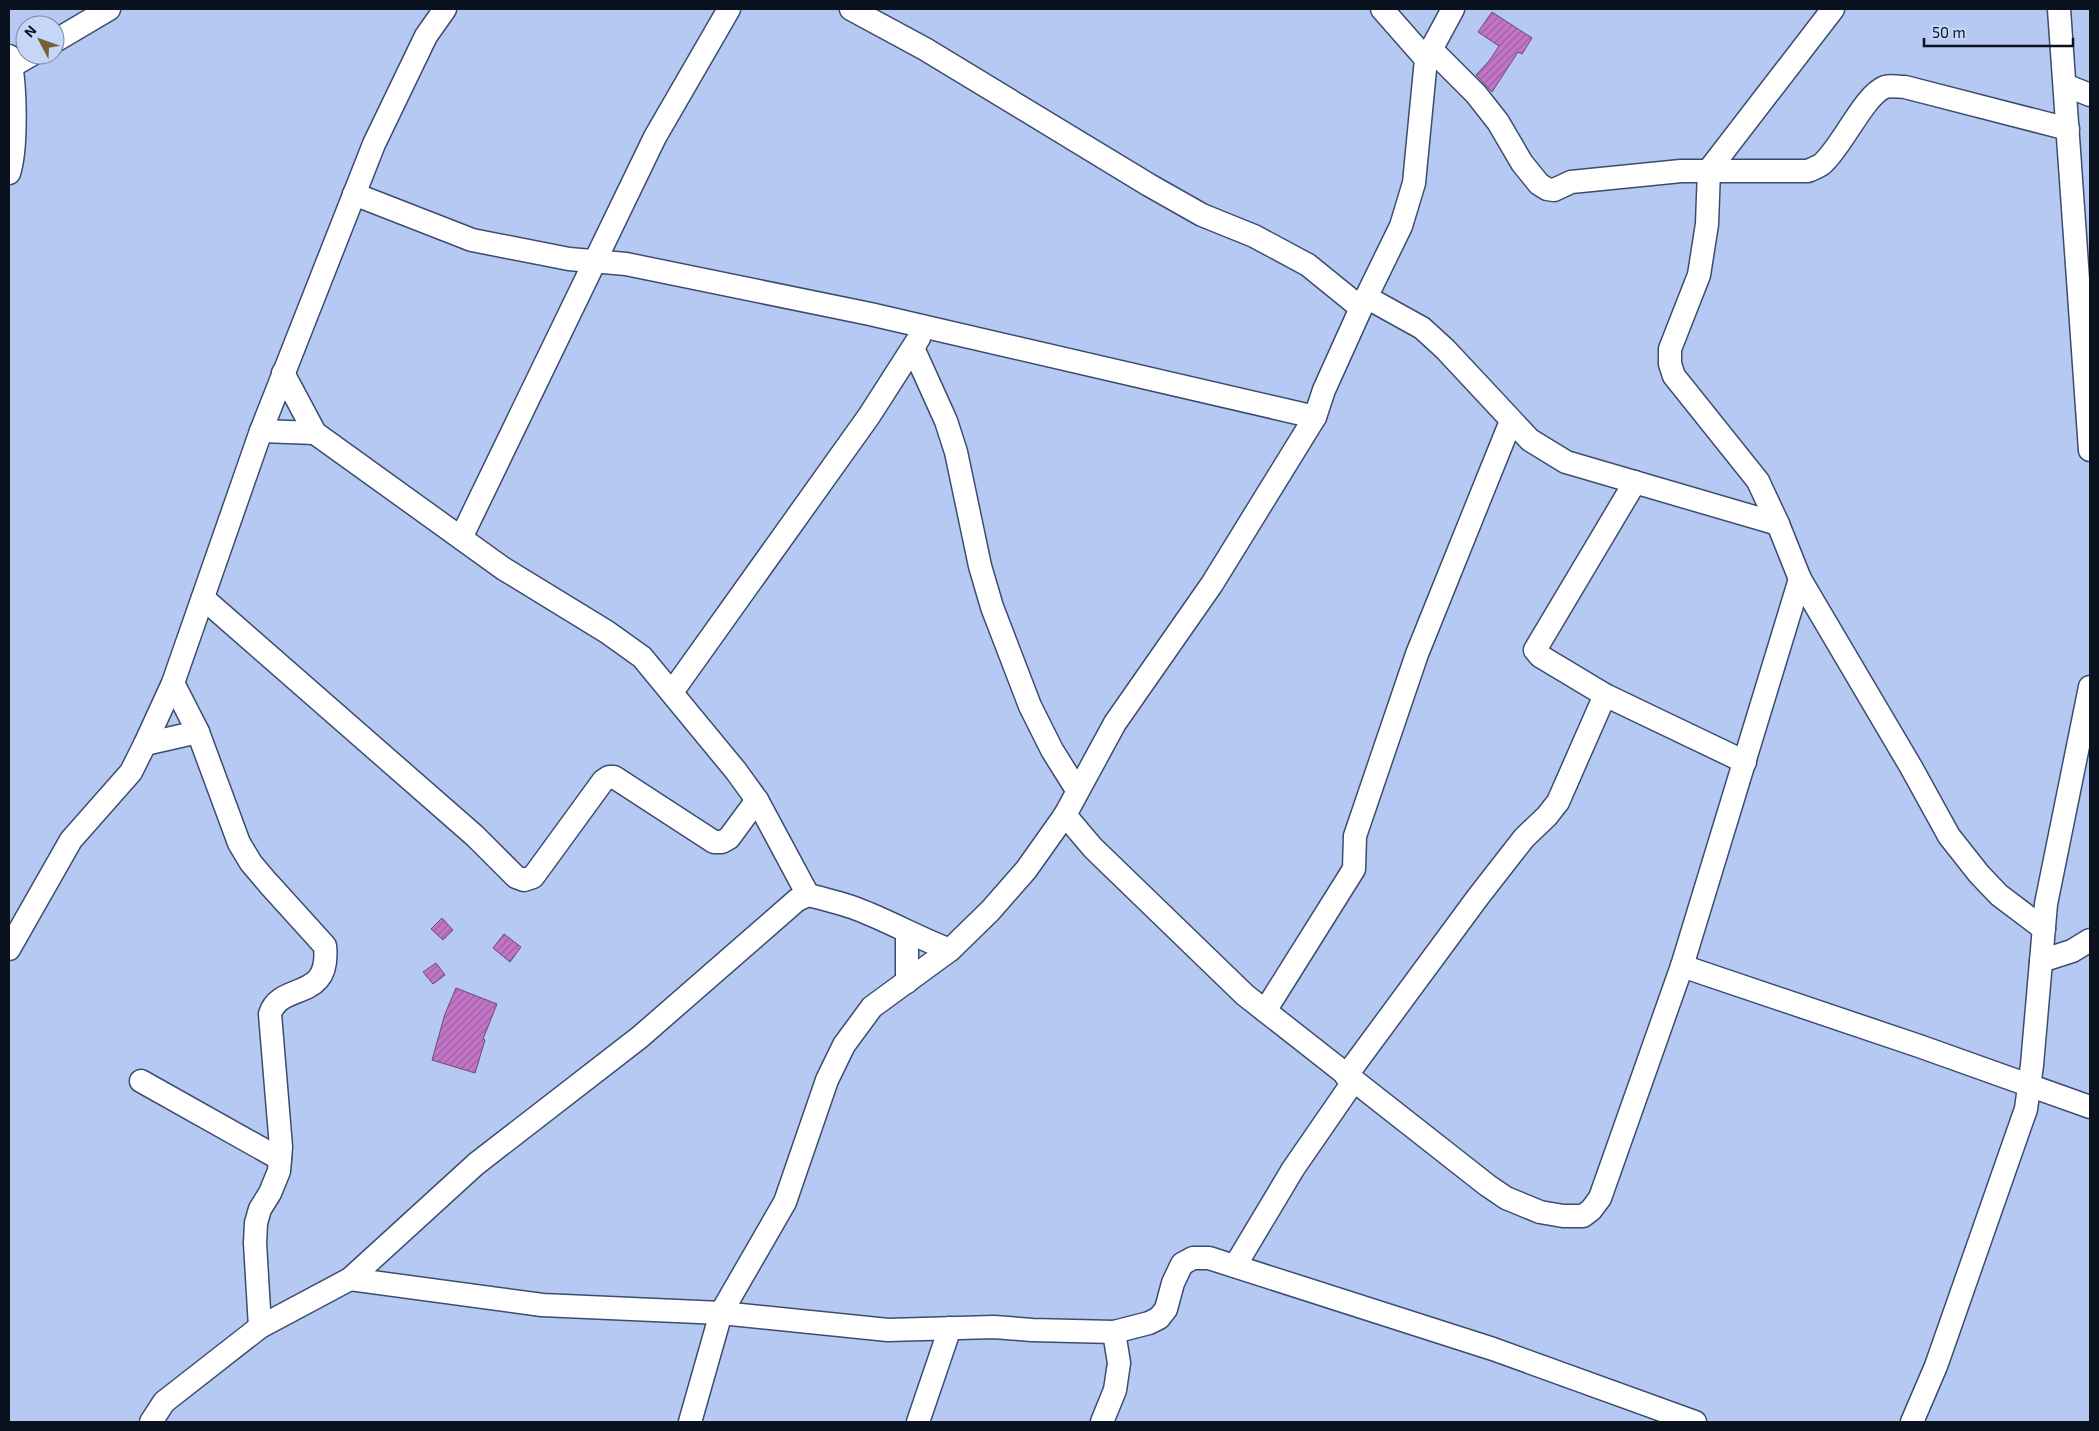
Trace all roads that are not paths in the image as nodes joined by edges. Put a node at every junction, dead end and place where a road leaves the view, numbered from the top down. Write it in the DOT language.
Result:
graph roads {
  1 [pos="109,9"];
  2 [pos="445,9"];
  3 [pos="729,9"];
  4 [pos="851,9"];
  5 [pos="1382,9"];
  6 [pos="1454,9"];
  7 [pos="1833,9"];
  8 [pos="2059,9"];
  9 [pos="65,35"];
  10 [pos="1429,54"];
  11 [pos="10,61"];
  12 [pos="2065,85"];
  13 [pos="2090,95"];
  14 [pos="2090,101"];
  15 [pos="2068,120"];
  16 [pos="1709,170"];
  17 [pos="9,173"];
  18 [pos="354,194"];
  19 [pos="595,261"];
  20 [pos="1364,302"];
  21 [pos="927,327"];
  22 [pos="913,348"];
  23 [pos="283,372"];
  24 [pos="1315,417"];
  25 [pos="1511,421"];
  26 [pos="261,431"];
  27 [pos="315,433"];
  28 [pos="2090,450"];
  29 [pos="1635,482"];
  30 [pos="1778,524"];
  31 [pos="461,538"];
  32 [pos="1800,579"];
  33 [pos="203,598"];
  34 [pos="173,683"];
  35 [pos="2090,687"];
  36 [pos="672,692"];
  37 [pos="1605,695"];
  38 [pos="198,732"];
  39 [pos="145,744"];
  40 [pos="1745,762"];
  41 [pos="1077,790"];
  42 [pos="757,800"];
  43 [pos="1065,815"];
  44 [pos="808,895"];
  45 [pos="2044,929"];
  46 [pos="907,933"];
  47 [pos="2090,940"];
  48 [pos="9,949"];
  49 [pos="950,950"];
  50 [pos="2041,961"];
  51 [pos="1682,966"];
  52 [pos="906,982"];
  53 [pos="1265,1011"];
  54 [pos="1349,1079"];
  55 [pos="140,1081"];
  56 [pos="2029,1086"];
  57 [pos="2090,1107"];
  58 [pos="280,1159"];
  59 [pos="1236,1266"];
  60 [pos="350,1279"];
  61 [pos="721,1313"];
  62 [pos="260,1327"];
  63 [pos="950,1328"];
  64 [pos="1114,1332"];
  65 [pos="151,1422"];
  66 [pos="690,1422"];
  67 [pos="918,1422"];
  68 [pos="1102,1422"];
  69 [pos="1696,1422"];
  70 [pos="1912,1422"];
  1 -- 9 [label="street"];
  2 -- 18 [label="street"];
  3 -- 19 [label="street"];
  4 -- 20 [label="street"];
  5 -- 10 [label="street"];
  6 -- 10 [label="street"];
  7 -- 16 [label="street"];
  8 -- 12 [label="street"];
  10 -- 16 [label="street"];
  10 -- 20 [label="street"];
  11 -- 17 [label="street"];
  12 -- 13 [label="street"];
  12 -- 15 [label="street"];
  14 -- 15 [label="street"];
  15 -- 16 [label="street"];
  15 -- 28 [label="street"];
  16 -- 30 [label="street"];
  18 -- 19 [label="street"];
  18 -- 23 [label="street"];
  19 -- 21 [label="street"];
  19 -- 31 [label="street"];
  20 -- 24 [label="street"];
  20 -- 25 [label="street"];
  21 -- 22 [label="street"];
  21 -- 24 [label="street"];
  22 -- 36 [label="street"];
  22 -- 41 [label="street"];
  23 -- 26 [label="street"];
  23 -- 27 [label="street"];
  24 -- 41 [label="street"];
  25 -- 29 [label="street"];
  25 -- 53 [label="street"];
  26 -- 27 [label="street"];
  26 -- 33 [label="street"];
  27 -- 31 [label="street"];
  29 -- 30 [label="street"];
  29 -- 37 [label="street"];
  30 -- 32 [label="street"];
  31 -- 36 [label="street"];
  32 -- 40 [label="street"];
  32 -- 45 [label="street"];
  33 -- 34 [label="street"];
  33 -- 42 [label="street"];
  34 -- 38 [label="street"];
  34 -- 39 [label="street"];
  35 -- 45 [label="street"];
  36 -- 42 [label="street"];
  37 -- 40 [label="street"];
  37 -- 54 [label="street"];
  38 -- 39 [label="street"];
  38 -- 58 [label="street"];
  39 -- 48 [label="street"];
  40 -- 51 [label="street"];
  41 -- 43 [label="street"];
  42 -- 44 [label="street"];
  43 -- 49 [label="street"];
  43 -- 53 [label="street"];
  44 -- 46 [label="street"];
  44 -- 60 [label="street"];
  45 -- 50 [label="street"];
  46 -- 49 [label="street"];
  46 -- 52 [label="street"];
  47 -- 50 [label="street"];
  49 -- 52 [label="street"];
  50 -- 56 [label="street"];
  51 -- 54 [label="street"];
  51 -- 56 [label="street"];
  52 -- 61 [label="street"];
  53 -- 54 [label="street"];
  54 -- 59 [label="street"];
  55 -- 58 [label="street"];
  56 -- 57 [label="street"];
  56 -- 70 [label="street"];
  58 -- 62 [label="street"];
  59 -- 64 [label="street"];
  59 -- 69 [label="street"];
  60 -- 61 [label="street"];
  60 -- 62 [label="street"];
  61 -- 63 [label="street"];
  61 -- 66 [label="street"];
  62 -- 65 [label="street"];
  63 -- 64 [label="street"];
  63 -- 67 [label="street"];
  64 -- 68 [label="street"];
}
